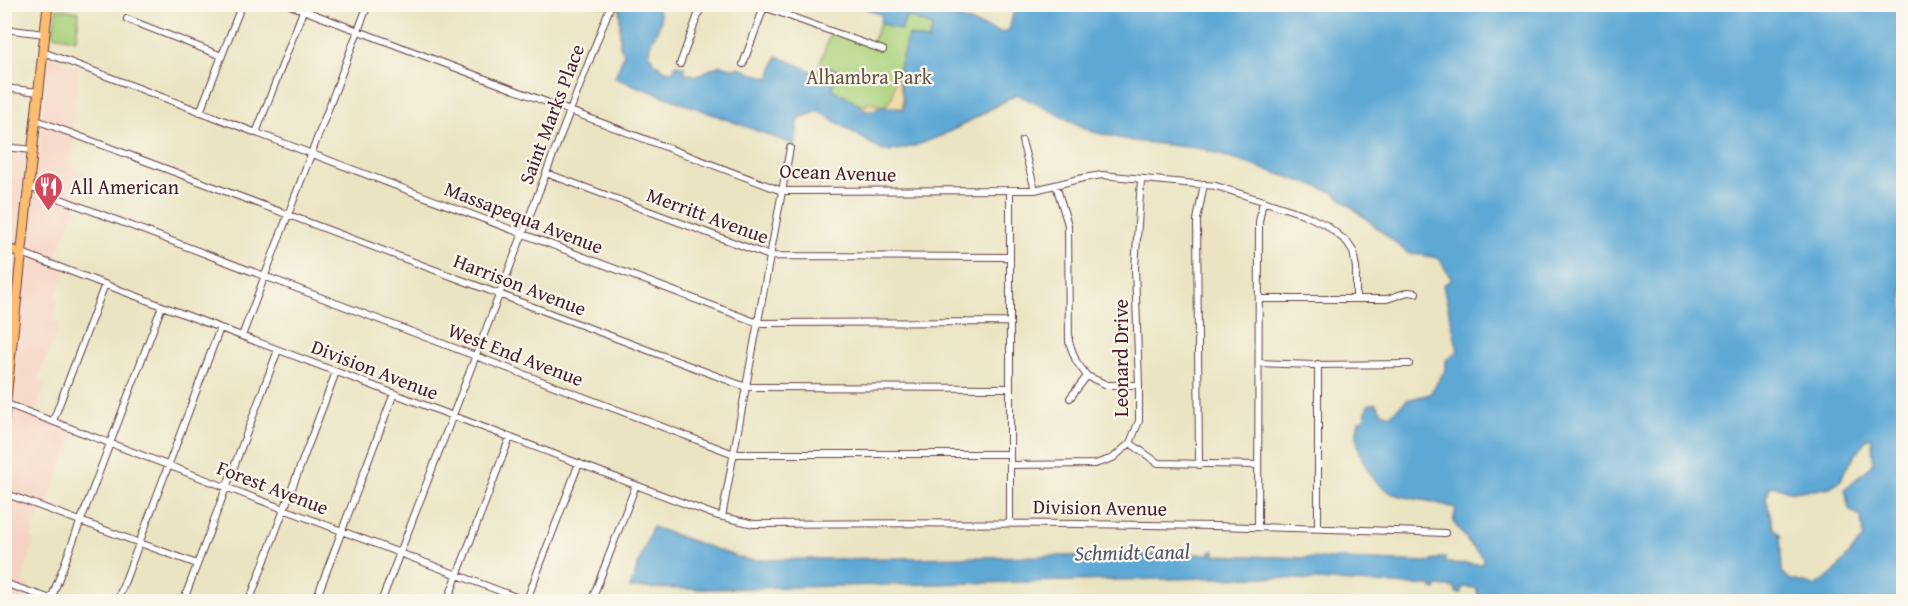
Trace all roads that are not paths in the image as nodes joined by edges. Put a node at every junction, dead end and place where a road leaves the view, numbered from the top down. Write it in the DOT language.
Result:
graph roads {
  1 [pos="48,4"];
  2 [pos="242,4"];
  3 [pos="287,4"];
  4 [pos="702,4"];
  5 [pos="756,4"];
  6 [pos="367,7"];
  7 [pos="610,7"];
  8 [pos="764,7"];
  9 [pos="303,11"];
  10 [pos="127,19"];
  11 [pos="4,29"];
  12 [pos="358,32"];
  13 [pos="45,34"];
  14 [pos="882,50"];
  15 [pos="43,52"];
  16 [pos="222,56"];
  17 [pos="680,64"];
  18 [pos="743,64"];
  19 [pos="4,88"];
  20 [pos="39,92"];
  21 [pos="200,112"];
  22 [pos="569,112"];
  23 [pos="36,120"];
  24 [pos="256,133"];
  25 [pos="1022,141"];
  26 [pos="4,147"];
  27 [pos="790,148"];
  28 [pos="33,150"];
  29 [pos="312,154"];
  30 [pos="546,173"];
  31 [pos="1141,180"];
  32 [pos="1204,184"];
  33 [pos="1056,185"];
  34 [pos="29,187"];
  35 [pos="1035,190"];
  36 [pos="782,191"];
  37 [pos="1010,191"];
  38 [pos="1263,201"];
  39 [pos="289,215"];
  40 [pos="522,234"];
  41 [pos="4,248"];
  42 [pos="22,253"];
  43 [pos="770,256"];
  44 [pos="1010,257"];
  45 [pos="265,276"];
  46 [pos="105,284"];
  47 [pos="1416,293"];
  48 [pos="499,294"];
  49 [pos="1259,298"];
  50 [pos="1356,298"];
  51 [pos="162,306"];
  52 [pos="1010,322"];
  53 [pos="758,323"];
  54 [pos="220,328"];
  55 [pos="242,336"];
  56 [pos="278,350"];
  57 [pos="475,356"];
  58 [pos="1259,363"];
  59 [pos="1318,364"];
  60 [pos="1409,364"];
  61 [pos="336,372"];
  62 [pos="1087,376"];
  63 [pos="1139,385"];
  64 [pos="746,387"];
  65 [pos="1010,387"];
  66 [pos="394,393"];
  67 [pos="1070,398"];
  68 [pos="5,403"];
  69 [pos="452,416"];
  70 [pos="4,418"];
  71 [pos="53,421"];
  72 [pos="510,437"];
  73 [pos="111,443"];
  74 [pos="1130,443"];
  75 [pos="734,454"];
  76 [pos="1010,454"];
  77 [pos="579,463"];
  78 [pos="168,465"];
  79 [pos="1010,465"];
  80 [pos="1199,465"];
  81 [pos="1258,465"];
  82 [pos="636,485"];
  83 [pos="227,487"];
  84 [pos="4,493"];
  85 [pos="284,508"];
  86 [pos="719,516"];
  87 [pos="81,521"];
  88 [pos="1010,522"];
  89 [pos="1258,527"];
  90 [pos="1318,528"];
  91 [pos="342,530"];
  92 [pos="1445,533"];
  93 [pos="139,542"];
  94 [pos="400,552"];
  95 [pos="197,564"];
  96 [pos="458,574"];
  97 [pos="4,583"];
  98 [pos="51,600"];
  99 [pos="527,601"];
  100 [pos="60,602"];
  101 [pos="117,602"];
  102 [pos="183,602"];
  103 [pos="249,602"];
  104 [pos="315,602"];
  105 [pos="381,602"];
  106 [pos="447,602"];
  107 [pos="591,602"];
  1 -- 13 [label="main road"];
  2 -- 16 [label="street"];
  3 -- 9 [label="street, Ocean Avenue"];
  4 -- 17 [label="street"];
  5 -- 8 [label="street"];
  6 -- 12 [label="street"];
  7 -- 22 [label="street, Saint Marks Place"];
  8 -- 14 [label="street"];
  8 -- 18 [label="street"];
  9 -- 12 [label="street, Ocean Avenue"];
  9 -- 24 [label="street"];
  10 -- 16 [label="street"];
  11 -- 13 [label="street"];
  12 -- 22 [label="street, Ocean Avenue"];
  12 -- 29 [label="street"];
  13 -- 15 [label="main road"];
  15 -- 20 [label="main road"];
  15 -- 21 [label="street, Massapequa Avenue"];
  16 -- 21 [label="street"];
  19 -- 20 [label="street"];
  20 -- 23 [label="main road"];
  21 -- 24 [label="street, Massapequa Avenue"];
  22 -- 30 [label="street, Saint Marks Place"];
  22 -- 36 [label="street, Ocean Avenue"];
  23 -- 28 [label="main road"];
  23 -- 39 [label="street, Harrison Avenue"];
  24 -- 29 [label="street, Massapequa Avenue"];
  25 -- 35 [label="street"];
  26 -- 28 [label="street"];
  27 -- 36 [label="street"];
  28 -- 34 [label="main road"];
  29 -- 39 [label="street"];
  29 -- 40 [label="street, Massapequa Avenue"];
  30 -- 40 [label="street, Saint Marks Place"];
  30 -- 43 [label="street, Merritt Avenue"];
  31 -- 32 [label="street, Ocean Avenue"];
  31 -- 33 [label="street, Ocean Avenue"];
  31 -- 63 [label="street, Leonard Drive"];
  32 -- 38 [label="street, Ocean Avenue"];
  32 -- 80 [label="street"];
  33 -- 35 [label="street, Ocean Avenue"];
  33 -- 62 [label="street"];
  34 -- 42 [label="main road"];
  34 -- 45 [label="street, West End Avenue"];
  35 -- 37 [label="street, Ocean Avenue"];
  36 -- 37 [label="street, Ocean Avenue"];
  36 -- 43 [label="street"];
  37 -- 44 [label="street"];
  38 -- 49 [label="street"];
  38 -- 50 [label="street, Ocean Avenue"];
  39 -- 45 [label="street"];
  39 -- 48 [label="street, Harrison Avenue"];
  40 -- 48 [label="street, Saint Marks Place"];
  40 -- 53 [label="street, Massapequa Avenue"];
  41 -- 42 [label="main road"];
  42 -- 46 [label="street, Division Avenue"];
  42 -- 68 [label="main road"];
  43 -- 44 [label="street, Merritt Avenue"];
  43 -- 53 [label="street"];
  44 -- 52 [label="street"];
  45 -- 55 [label="street"];
  45 -- 57 [label="street, West End Avenue"];
  46 -- 51 [label="street, Division Avenue"];
  46 -- 71 [label="street"];
  47 -- 50 [label="street"];
  48 -- 57 [label="street, Saint Marks Place"];
  48 -- 64 [label="street, Harrison Avenue"];
  49 -- 50 [label="street"];
  49 -- 58 [label="street"];
  51 -- 54 [label="street, Division Avenue"];
  51 -- 73 [label="street"];
  52 -- 53 [label="street, Massapequa Avenue"];
  52 -- 65 [label="street"];
  53 -- 64 [label="street"];
  54 -- 55 [label="street, Division Avenue"];
  54 -- 78 [label="street"];
  55 -- 56 [label="street, Division Avenue"];
  56 -- 61 [label="street, Division Avenue"];
  56 -- 83 [label="street"];
  57 -- 69 [label="street, Saint Marks Place"];
  57 -- 75 [label="street, West End Avenue"];
  58 -- 59 [label="street"];
  58 -- 81 [label="street"];
  59 -- 60 [label="street"];
  59 -- 90 [label="street"];
  61 -- 66 [label="street, Division Avenue"];
  61 -- 85 [label="street"];
  62 -- 63 [label="street"];
  62 -- 67 [label="street"];
  63 -- 74 [label="street, Leonard Drive"];
  64 -- 65 [label="street, Harrison Avenue"];
  64 -- 75 [label="street"];
  65 -- 76 [label="street"];
  66 -- 69 [label="street, Division Avenue"];
  66 -- 91 [label="street"];
  68 -- 70 [label="main road"];
  68 -- 71 [label="street, Forest Avenue"];
  69 -- 72 [label="street, Division Avenue"];
  69 -- 94 [label="street, Saint Marks Place"];
  71 -- 73 [label="street, Forest Avenue"];
  72 -- 77 [label="street, Division Avenue"];
  72 -- 96 [label="street"];
  73 -- 78 [label="street, Forest Avenue"];
  73 -- 87 [label="street"];
  74 -- 79 [label="street, Leonard Drive"];
  74 -- 80 [label="street"];
  75 -- 76 [label="street, West End Avenue"];
  75 -- 86 [label="street"];
  76 -- 79 [label="street"];
  77 -- 82 [label="street, Division Avenue"];
  77 -- 99 [label="street"];
  78 -- 83 [label="street, Forest Avenue"];
  78 -- 93 [label="street"];
  79 -- 88 [label="street"];
  80 -- 81 [label="street"];
  81 -- 89 [label="street"];
  82 -- 86 [label="street, Division Avenue"];
  82 -- 107 [label="street"];
  83 -- 85 [label="street, Forest Avenue"];
  83 -- 95 [label="street"];
  84 -- 87 [label="street"];
  85 -- 91 [label="street, Forest Avenue"];
  85 -- 103 [label="street"];
  86 -- 88 [label="street, Division Avenue"];
  87 -- 93 [label="street"];
  87 -- 98 [label="street"];
  88 -- 89 [label="street, Division Avenue"];
  89 -- 90 [label="street, Division Avenue"];
  90 -- 92 [label="street, Division Avenue"];
  91 -- 94 [label="street, Forest Avenue"];
  91 -- 104 [label="street"];
  93 -- 95 [label="street"];
  93 -- 101 [label="street"];
  94 -- 96 [label="street, Forest Avenue"];
  94 -- 105 [label="street, Saint Marks Place"];
  95 -- 102 [label="street"];
  96 -- 99 [label="street, Forest Avenue"];
  96 -- 106 [label="street"];
  97 -- 98 [label="street"];
  98 -- 100 [label="street"];
}
